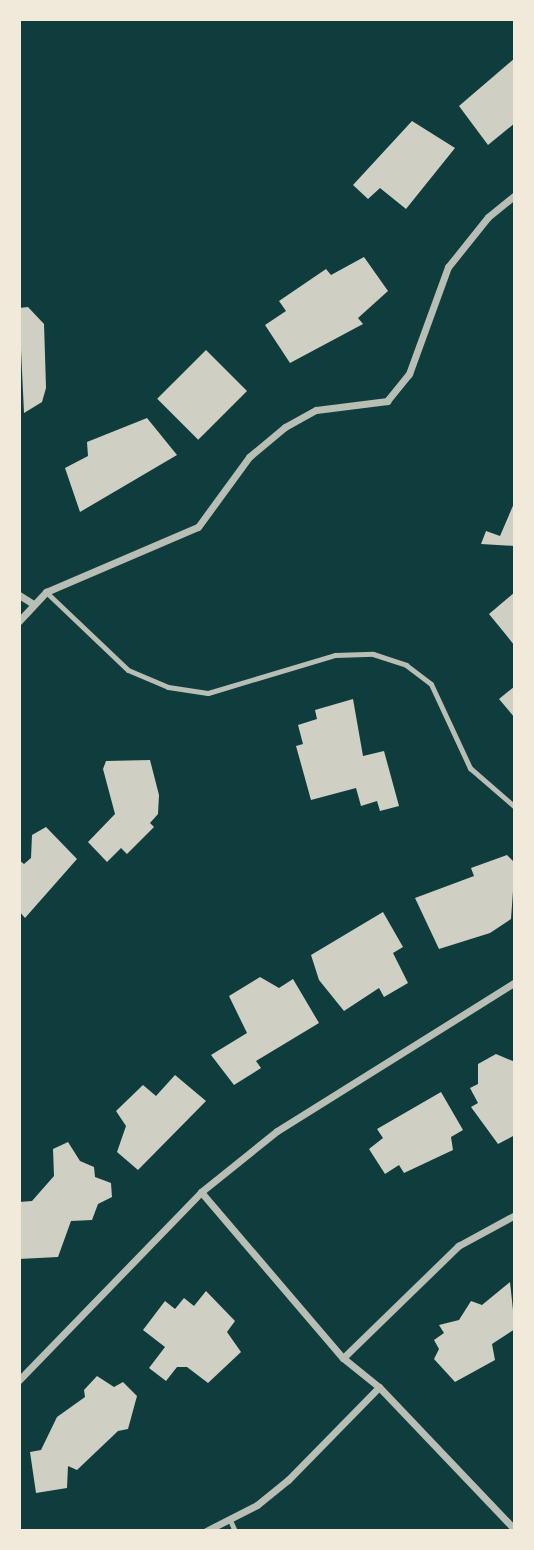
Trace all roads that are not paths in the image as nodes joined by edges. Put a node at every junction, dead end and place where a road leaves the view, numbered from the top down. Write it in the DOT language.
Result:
graph roads {
  1 [pos="515,195"];
  2 [pos="46,592"];
  3 [pos="19,595"];
  4 [pos="33,603"];
  5 [pos="19,621"];
  6 [pos="515,807"];
  7 [pos="515,982"];
  8 [pos="201,1192"];
  9 [pos="515,1215"];
  10 [pos="343,1358"];
  11 [pos="19,1380"];
  12 [pos="379,1387"];
  13 [pos="230,1520"];
  14 [pos="513,1525"];
  15 [pos="206,1531"];
  16 [pos="235,1531"];
  1 -- 2 [label="street"];
  2 -- 4 [label="street"];
  2 -- 6 [label="lane"];
  3 -- 4 [label="street"];
  4 -- 5 [label="street"];
  7 -- 8 [label="street"];
  8 -- 10 [label="street"];
  8 -- 11 [label="street"];
  9 -- 10 [label="street"];
  10 -- 12 [label="street"];
  12 -- 13 [label="street"];
  12 -- 14 [label="street"];
  13 -- 15 [label="street"];
  13 -- 16 [label="lane"];
}
